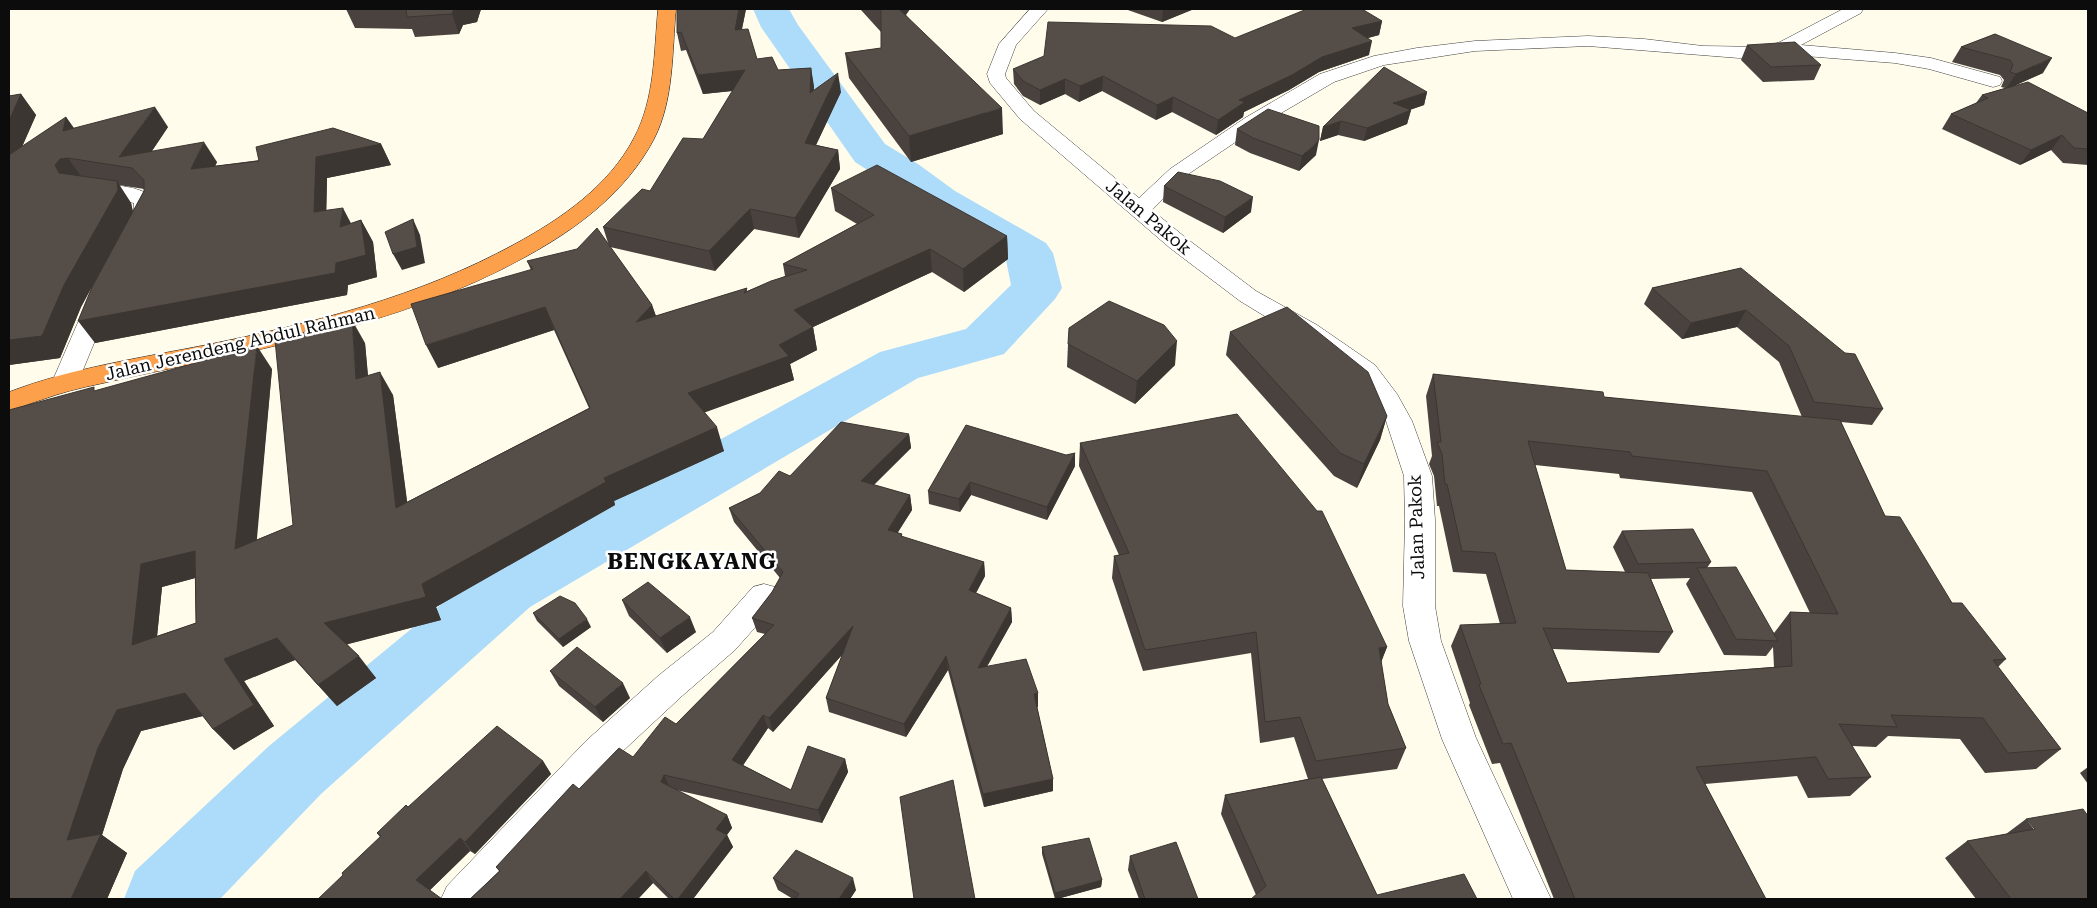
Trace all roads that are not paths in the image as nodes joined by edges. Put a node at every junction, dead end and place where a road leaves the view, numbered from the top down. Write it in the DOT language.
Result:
graph roads {
  1 [pos="667,9"];
  2 [pos="1039,9"];
  3 [pos="1855,9"];
  4 [pos="1776,49"];
  5 [pos="1993,80"];
  6 [pos="83,187"];
  7 [pos="1139,210"];
  8 [pos="126,251"];
  9 [pos="113,275"];
  10 [pos="65,382"];
  11 [pos="9,402"];
  12 [pos="764,596"];
  13 [pos="460,899"];
  14 [pos="1532,899"];
  1 -- 10 [label="highway, Jalan Jerendeng Abdul Rahman"];
  2 -- 7 [label="street, Jalan Pakok"];
  3 -- 4 [label="street"];
  4 -- 5 [label="street"];
  4 -- 7 [label="street"];
  6 -- 8 [label="street"];
  7 -- 14 [label="street, Jalan Pakok"];
  9 -- 10 [label="street"];
  10 -- 11 [label="highway, Jalan Jerendeng Abdul Rahman"];
  12 -- 13 [label="street"];
}
